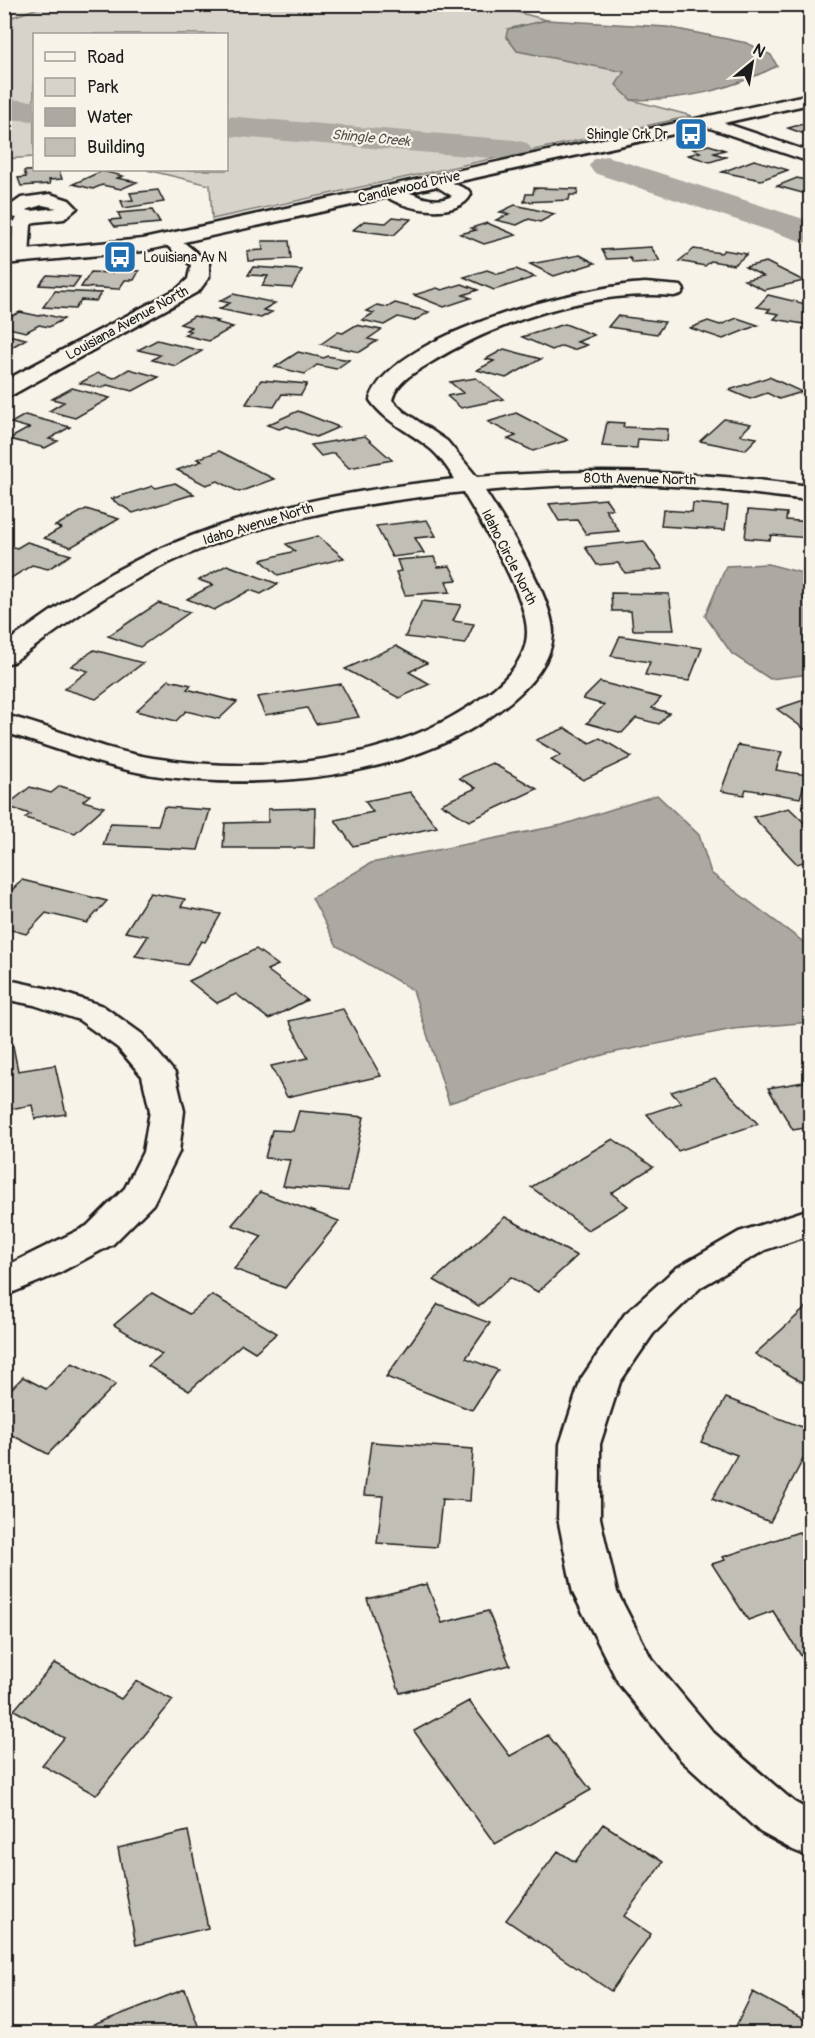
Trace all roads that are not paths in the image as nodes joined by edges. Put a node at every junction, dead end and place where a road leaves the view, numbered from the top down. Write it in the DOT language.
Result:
graph roads {
  1 [pos="810,99"];
  2 [pos="707,122"];
  3 [pos="810,157"];
  4 [pos="437,181"];
  5 [pos="390,191"];
  6 [pos="30,217"];
  7 [pos="169,240"];
  8 [pos="12,257"];
  9 [pos="674,290"];
  10 [pos="4,390"];
  11 [pos="469,485"];
  12 [pos="810,493"];
  13 [pos="4,656"];
  14 [pos="4,723"];
  15 [pos="4,989"];
  16 [pos="810,1222"];
  17 [pos="4,1283"];
  18 [pos="810,1835"];
  1 -- 2 [label="street, Candlewood Drive"];
  2 -- 3 [label="street"];
  2 -- 4 [label="street, Candlewood Drive"];
  4 -- 5 [label="street, Candlewood Drive"];
  4 -- 5 [label="street"];
  5 -- 7 [label="street, Candlewood Drive"];
  6 -- 8 [label="street"];
  7 -- 8 [label="street, Candlewood Drive"];
  7 -- 10 [label="street, Louisiana Avenue North"];
  9 -- 11 [label="street, Idaho Circle North"];
  11 -- 12 [label="street, 80th Avenue North"];
  11 -- 13 [label="street, Idaho Avenue North"];
  11 -- 14 [label="street, Idaho Circle North"];
  15 -- 17 [label="street"];
  16 -- 18 [label="street"];
}
